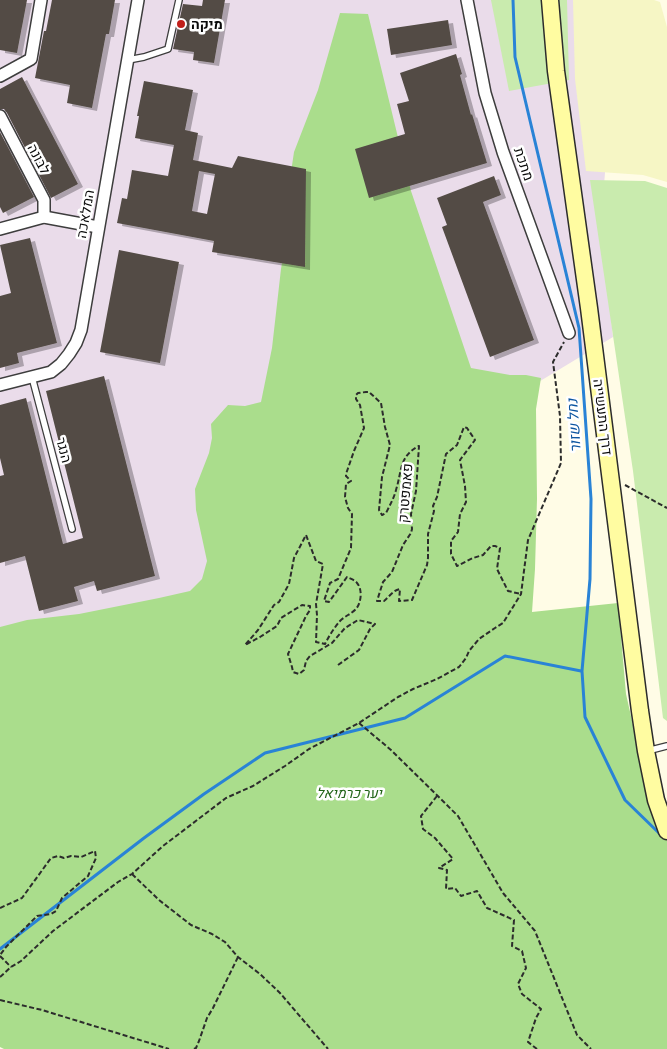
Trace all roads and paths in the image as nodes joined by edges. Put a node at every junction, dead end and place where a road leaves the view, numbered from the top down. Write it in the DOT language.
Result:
graph roads {
  1 [pos="41,0"];
  2 [pos="138,0"];
  3 [pos="179,0"];
  4 [pos="467,0"];
  5 [pos="550,0"];
  6 [pos="128,60"];
  7 [pos="0,76"];
  8 [pos="0,116"];
  9 [pos="44,217"];
  10 [pos="1,226"];
  11 [pos="98,227"];
  12 [pos="568,333"];
  13 [pos="32,377"];
  14 [pos="0,385"];
  15 [pos="610,476"];
  16 [pos="667,508"];
  17 [pos="72,529"];
  18 [pos="521,594"];
  19 [pos="338,666"];
  20 [pos="359,724"];
  21 [pos="667,746"];
  22 [pos="646,751"];
  23 [pos="437,796"];
  24 [pos="667,831"];
  25 [pos="132,874"];
  26 [pos="0,908"];
  27 [pos="0,956"];
  28 [pos="238,957"];
  29 [pos="11,967"];
  30 [pos="0,977"];
  31 [pos="0,1000"];
  32 [pos="170,1049"];
  33 [pos="194,1049"];
  34 [pos="328,1049"];
  35 [pos="537,1049"];
  36 [pos="591,1049"];
  1 -- 7 [label="street"];
  2 -- 6 [label="street, המלאכה"];
  3 -- 6 [label="lane"];
  4 -- 12 [label="street, מתכת"];
  5 -- 15 [label="street, דרך התעשייה"];
  6 -- 11 [label="street, המלאכה"];
  8 -- 9 [label="street, לבונה"];
  9 -- 10 [label="street"];
  9 -- 11 [label="street"];
  11 -- 13 [label="street, המלאכה"];
  12 -- 18 [label="path"];
  13 -- 14 [label="street, המלאכה"];
  13 -- 17 [label="lane, הנגר"];
  15 -- 16 [label="path"];
  15 -- 22 [label="street, דרך התעשייה"];
  18 -- 19 [label="path, פאמפטרק"];
  18 -- 20 [label="path"];
  20 -- 23 [label="path"];
  20 -- 25 [label="path"];
  21 -- 22 [label="lane"];
  22 -- 24 [label="street, דרך התעשייה"];
  23 -- 35 [label="path"];
  23 -- 36 [label="path"];
  25 -- 28 [label="path"];
  25 -- 29 [label="path"];
  26 -- 27 [label="path"];
  27 -- 29 [label="path"];
  28 -- 33 [label="path"];
  28 -- 34 [label="path"];
  29 -- 30 [label="path"];
  31 -- 32 [label="path"];
}
